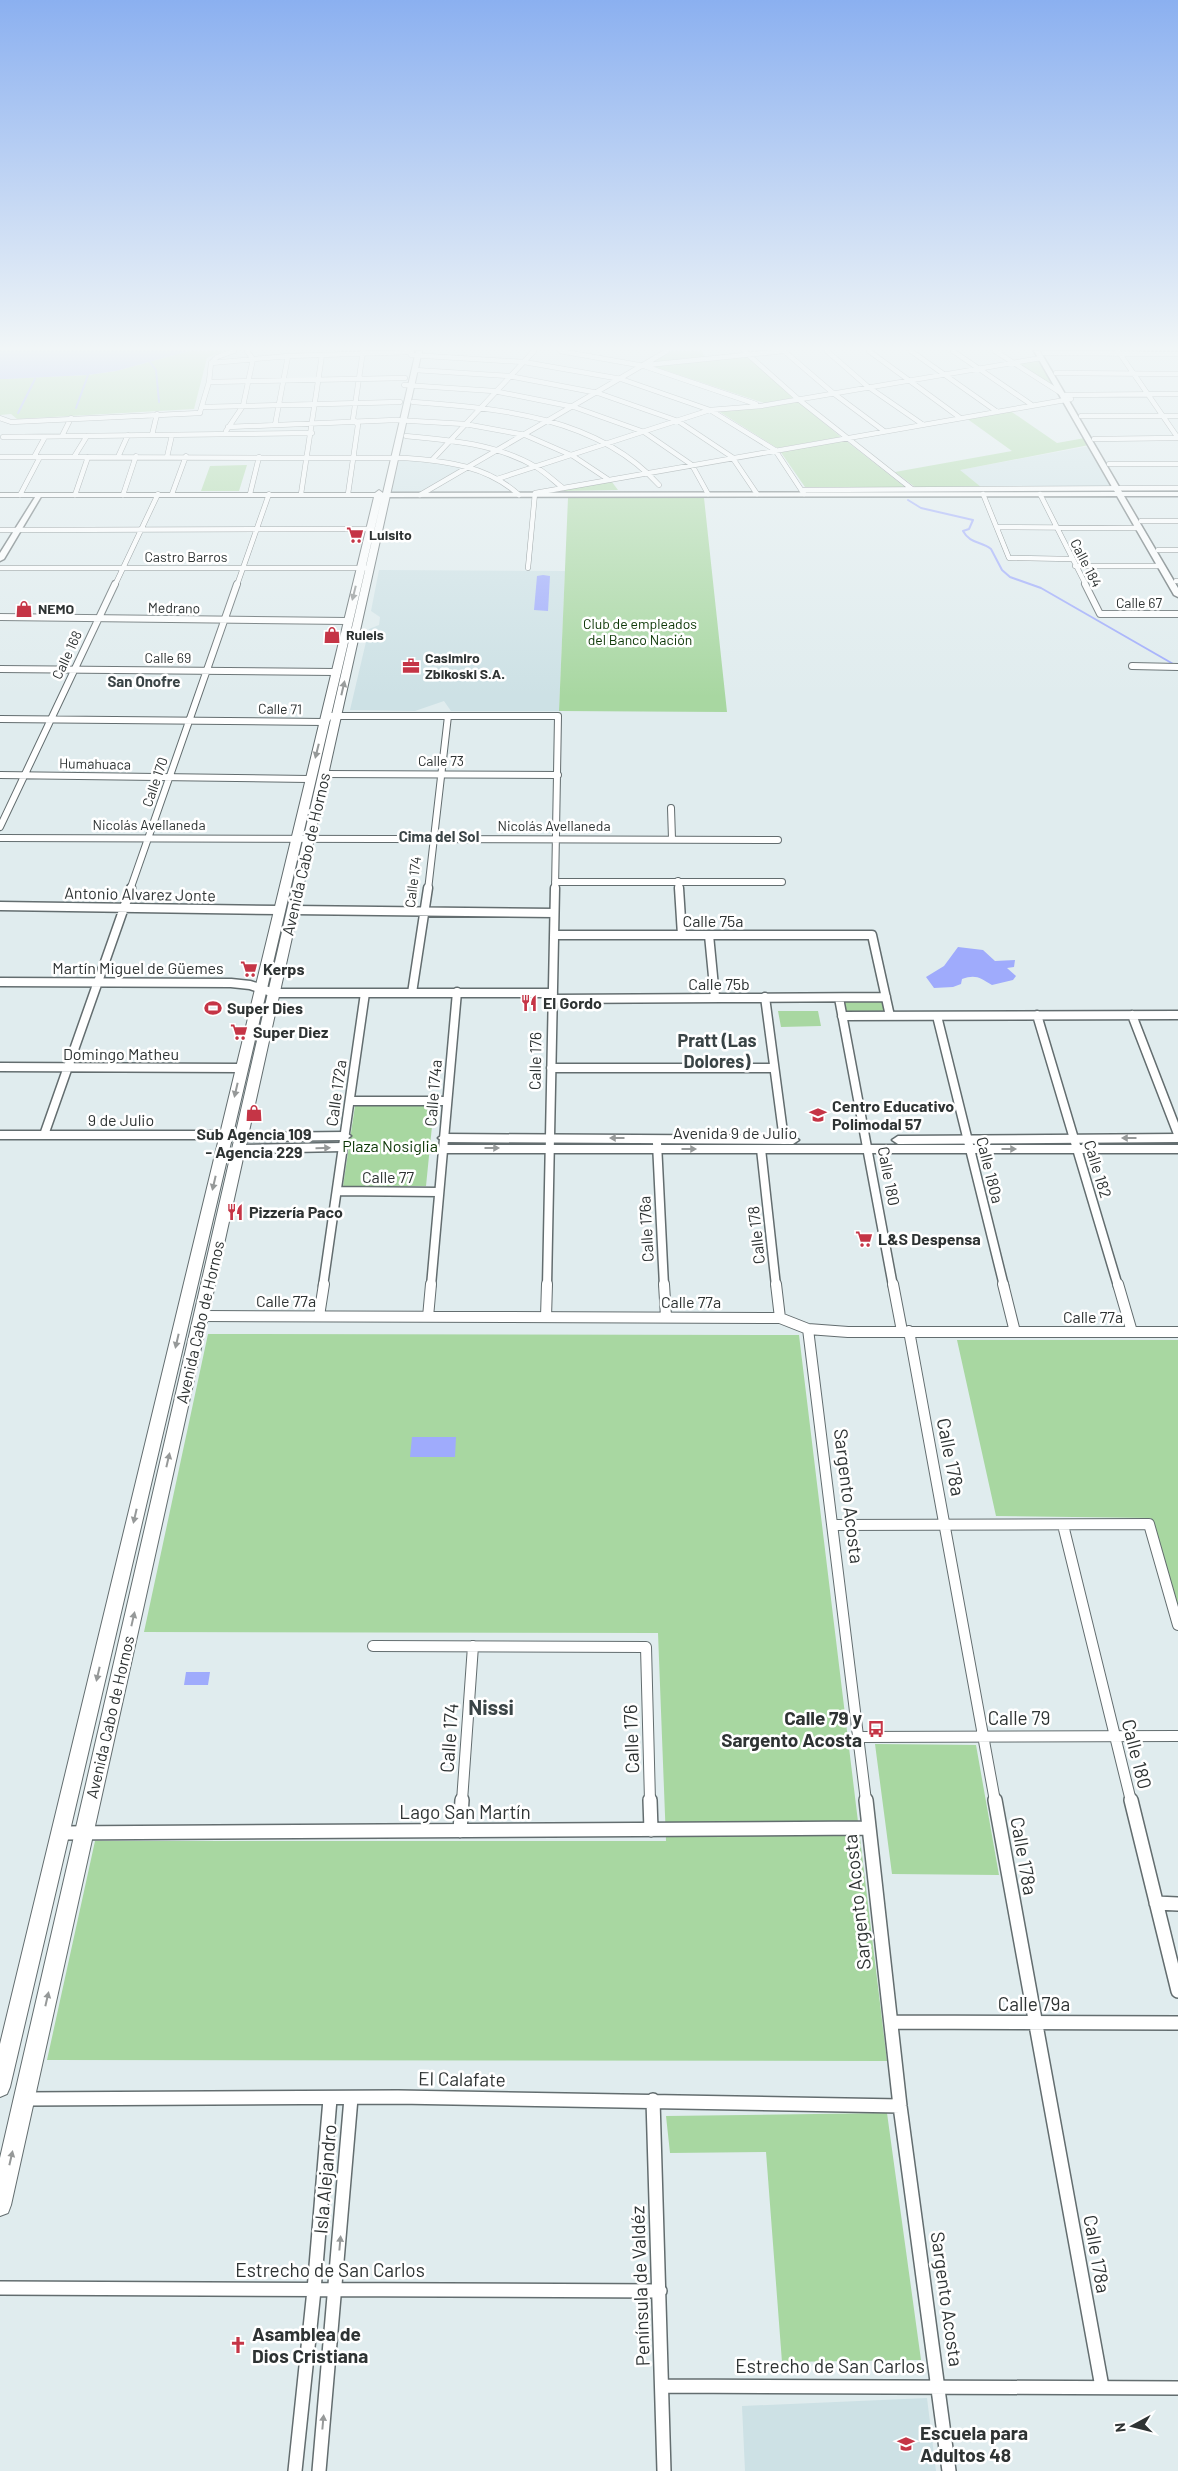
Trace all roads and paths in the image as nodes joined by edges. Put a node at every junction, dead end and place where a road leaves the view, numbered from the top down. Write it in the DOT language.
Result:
graph roads {
  1 [pos="33,466"];
  2 [pos="85,466"];
  3 [pos="133,466"];
  4 [pos="182,466"];
  5 [pos="257,466"];
  6 [pos="306,466"];
  7 [pos="353,466"];
  8 [pos="386,466"];
  9 [pos="393,466"];
  10 [pos="465,466"];
  11 [pos="588,466"];
  12 [pos="640,466"];
  13 [pos="685,466"];
  14 [pos="693,466"];
  15 [pos="738,466"];
  16 [pos="786,466"];
  17 [pos="883,466"];
  18 [pos="1107,466"];
  19 [pos="1110,466"];
  20 [pos="469,467"];
  21 [pos="536,467"];
  22 [pos="650,473"];
  23 [pos="498,479"];
  24 [pos="609,480"];
  25 [pos="659,485"];
  26 [pos="563,488"];
  27 [pos="1178,488"];
  28 [pos="912,489"];
  29 [pos="1122,491"];
  30 [pos="803,492"];
  31 [pos="158,494"];
  32 [pos="172,494"];
  33 [pos="250,494"];
  34 [pos="269,494"];
  35 [pos="301,494"];
  36 [pos="348,494"];
  37 [pos="383,494"];
  38 [pos="519,494"];
  39 [pos="533,494"];
  40 [pos="708,494"];
  41 [pos="757,494"];
  42 [pos="919,494"];
  43 [pos="984,494"];
  44 [pos="1040,494"];
  45 [pos="1178,494"];
  46 [pos="0,495"];
  47 [pos="20,495"];
  48 [pos="39,495"];
  49 [pos="75,495"];
  50 [pos="123,495"];
  51 [pos="420,495"];
  52 [pos="1178,521"];
  53 [pos="1140,524"];
  54 [pos="997,527"];
  55 [pos="1056,527"];
  56 [pos="257,529"];
  57 [pos="369,529"];
  58 [pos="0,530"];
  59 [pos="17,530"];
  60 [pos="141,530"];
  61 [pos="1158,550"];
  62 [pos="1178,550"];
  63 [pos="1009,558"];
  64 [pos="0,559"];
  65 [pos="1072,559"];
  66 [pos="1075,566"];
  67 [pos="1161,566"];
  68 [pos="0,568"];
  69 [pos="123,568"];
  70 [pos="243,568"];
  71 [pos="360,568"];
  72 [pos="372,568"];
  73 [pos="528,568"];
  74 [pos="1177,582"];
  75 [pos="1178,595"];
  76 [pos="1100,614"];
  77 [pos="1178,614"];
  78 [pos="0,617"];
  79 [pos="98,618"];
  80 [pos="225,620"];
  81 [pos="347,621"];
  82 [pos="1132,666"];
  83 [pos="1175,666"];
  84 [pos="0,669"];
  85 [pos="74,670"];
  86 [pos="207,671"];
  87 [pos="335,672"];
  88 [pos="337,716"];
  89 [pos="448,716"];
  90 [pos="558,716"];
  91 [pos="0,719"];
  92 [pos="50,720"];
  93 [pos="190,720"];
  94 [pos="324,722"];
  95 [pos="441,773"];
  96 [pos="324,774"];
  97 [pos="0,775"];
  98 [pos="25,775"];
  99 [pos="558,775"];
  100 [pos="170,778"];
  101 [pos="310,780"];
  102 [pos="670,808"];
  103 [pos="0,827"];
  104 [pos="0,838"];
  105 [pos="148,838"];
  106 [pos="296,838"];
  107 [pos="309,838"];
  108 [pos="434,838"];
  109 [pos="556,839"];
  110 [pos="672,839"];
  111 [pos="778,840"];
  112 [pos="678,881"];
  113 [pos="555,882"];
  114 [pos="782,882"];
  115 [pos="0,906"];
  116 [pos="124,908"];
  117 [pos="279,910"];
  118 [pos="293,910"];
  119 [pos="425,911"];
  120 [pos="554,913"];
  121 [pos="554,935"];
  122 [pos="682,935"];
  123 [pos="709,935"];
  124 [pos="98,981"];
  125 [pos="2,982"];
  126 [pos="260,988"];
  127 [pos="0,992"];
  128 [pos="412,992"];
  129 [pos="456,992"];
  130 [pos="274,993"];
  131 [pos="365,993"];
  132 [pos="552,996"];
  133 [pos="714,997"];
  134 [pos="765,997"];
  135 [pos="886,997"];
  136 [pos="839,998"];
  137 [pos="1037,1015"];
  138 [pos="1132,1015"];
  139 [pos="1178,1015"];
  140 [pos="842,1016"];
  141 [pos="890,1016"];
  142 [pos="937,1016"];
  143 [pos="0,1067"];
  144 [pos="68,1067"];
  145 [pos="241,1068"];
  146 [pos="551,1068"];
  147 [pos="774,1068"];
  148 [pos="350,1101"];
  149 [pos="447,1101"];
  150 [pos="1178,1134"];
  151 [pos="0,1135"];
  152 [pos="44,1135"];
  153 [pos="1178,1138"];
  154 [pos="237,1139"];
  155 [pos="784,1140"];
  156 [pos="344,1142"];
  157 [pos="443,1143"];
  158 [pos="550,1143"];
  159 [pos="657,1143"];
  160 [pos="968,1144"];
  161 [pos="1075,1144"];
  162 [pos="867,1145"];
  163 [pos="762,1149"];
  164 [pos="1178,1149"];
  165 [pos="337,1192"];
  166 [pos="439,1192"];
  167 [pos="201,1316"];
  168 [pos="319,1316"];
  169 [pos="428,1317"];
  170 [pos="546,1317"];
  171 [pos="666,1317"];
  172 [pos="780,1318"];
  173 [pos="808,1329"];
  174 [pos="905,1331"];
  175 [pos="1015,1332"];
  176 [pos="1132,1332"];
  177 [pos="1178,1332"];
  178 [pos="1063,1524"];
  179 [pos="832,1525"];
  180 [pos="945,1525"];
  181 [pos="1178,1626"];
  182 [pos="373,1646"];
  183 [pos="473,1646"];
  184 [pos="1115,1736"];
  185 [pos="1178,1736"];
  186 [pos="859,1737"];
  187 [pos="984,1737"];
  188 [pos="869,1828"];
  189 [pos="651,1830"];
  190 [pos="460,1831"];
  191 [pos="84,1833"];
  192 [pos="60,1834"];
  193 [pos="1156,1903"];
  194 [pos="1178,1904"];
  195 [pos="1178,1991"];
  196 [pos="890,2022"];
  197 [pos="1035,2023"];
  198 [pos="1178,2023"];
  199 [pos="0,2087"];
  200 [pos="351,2098"];
  201 [pos="330,2099"];
  202 [pos="24,2100"];
  203 [pos="653,2100"];
  204 [pos="900,2106"];
  205 [pos="0,2205"];
  206 [pos="0,2288"];
  207 [pos="314,2290"];
  208 [pos="336,2291"];
  209 [pos="660,2291"];
  210 [pos="663,2386"];
  211 [pos="939,2387"];
  212 [pos="1102,2387"];
  213 [pos="1178,2388"];
  214 [pos="295,2471"];
  215 [pos="319,2471"];
  216 [pos="664,2471"];
  217 [pos="949,2471"];
  1 -- 47 [label="street"];
  2 -- 49 [label="street"];
  3 -- 50 [label="street"];
  4 -- 32 [label="street"];
  5 -- 33 [label="street"];
  6 -- 35 [label="street"];
  7 -- 36 [label="street"];
  8 -- 37 [label="main road, Avenida Cabo de Hornos"];
  9 -- 37 [label="main road, Avenida Cabo de Hornos"];
  10 -- 20 [label="street"];
  11 -- 24 [label="street"];
  12 -- 22 [label="street"];
  13 -- 22 [label="street"];
  14 -- 40 [label="street"];
  15 -- 41 [label="street"];
  16 -- 30 [label="street"];
  17 -- 28 [label="street"];
  18 -- 29 [label="main road"];
  19 -- 29 [label="main road"];
  20 -- 23 [label="street"];
  20 -- 51 [label="street"];
  21 -- 23 [label="street"];
  21 -- 26 [label="street"];
  22 -- 24 [label="street"];
  22 -- 25 [label="street"];
  23 -- 38 [label="street"];
  24 -- 26 [label="street"];
  26 -- 39 [label="street"];
  27 -- 29 [label="street"];
  28 -- 29 [label="street"];
  28 -- 30 [label="street"];
  28 -- 42 [label="street"];
  29 -- 44 [label="main road"];
  29 -- 45 [label="main road"];
  29 -- 53 [label="main road"];
  30 -- 41 [label="main road"];
  30 -- 42 [label="main road"];
  31 -- 32 [label="main road"];
  31 -- 50 [label="main road"];
  31 -- 60 [label="street, Calle 168"];
  32 -- 33 [label="main road"];
  33 -- 34 [label="main road"];
  34 -- 35 [label="main road"];
  34 -- 56 [label="street, Calle 170"];
  35 -- 36 [label="main road"];
  36 -- 37 [label="main road"];
  37 -- 51 [label="main road"];
  37 -- 57 [label="main road, Avenida Cabo de Hornos"];
  37 -- 72 [label="main road, Avenida Cabo de Hornos"];
  38 -- 39 [label="main road"];
  38 -- 51 [label="main road"];
  39 -- 40 [label="main road"];
  39 -- 73 [label="street"];
  40 -- 41 [label="main road"];
  42 -- 43 [label="main road"];
  43 -- 44 [label="main road"];
  43 -- 54 [label="street"];
  44 -- 55 [label="street, Calle 184"];
  46 -- 47 [label="main road"];
  47 -- 48 [label="main road"];
  48 -- 49 [label="main road"];
  48 -- 59 [label="main road"];
  49 -- 50 [label="main road"];
  52 -- 53 [label="street"];
  53 -- 55 [label="street"];
  53 -- 61 [label="main road"];
  53 -- 67 [label="main road"];
  54 -- 55 [label="street"];
  54 -- 63 [label="street"];
  55 -- 65 [label="street, Calle 184"];
  56 -- 57 [label="street"];
  56 -- 60 [label="street"];
  56 -- 70 [label="street, Calle 170"];
  57 -- 71 [label="main road, Avenida Cabo de Hornos"];
  58 -- 59 [label="street"];
  59 -- 60 [label="street"];
  59 -- 64 [label="main road"];
  60 -- 69 [label="street, Calle 168"];
  61 -- 62 [label="street"];
  61 -- 74 [label="main road"];
  63 -- 65 [label="street"];
  65 -- 66 [label="street, Calle 184"];
  66 -- 67 [label="street"];
  66 -- 76 [label="street, Calle 184"];
  67 -- 75 [label="main road"];
  68 -- 69 [label="street, Castro Barros"];
  69 -- 70 [label="street, Castro Barros"];
  69 -- 79 [label="street, Calle 168"];
  70 -- 71 [label="street, Castro Barros"];
  70 -- 80 [label="street, Calle 170"];
  71 -- 72 [label="street, Castro Barros"];
  71 -- 81 [label="main road, Avenida Cabo de Hornos, one-way"];
  88 -- 72 [label="main road, Avenida Cabo de Hornos, one-way"];
  76 -- 77 [label="street, Calle 67"];
  78 -- 79 [label="street, Medrano"];
  79 -- 80 [label="street, Medrano"];
  79 -- 85 [label="street, Calle 168"];
  80 -- 81 [label="street, Medrano"];
  80 -- 86 [label="street, Calle 170"];
  81 -- 87 [label="main road, Avenida Cabo de Hornos"];
  82 -- 83 [label="street"];
  84 -- 85 [label="street, Calle 69"];
  85 -- 86 [label="street, Calle 69"];
  85 -- 92 [label="street, Calle 168"];
  86 -- 87 [label="street, Calle 69"];
  86 -- 93 [label="street, Calle 170"];
  87 -- 94 [label="main road, Avenida Cabo de Hornos"];
  88 -- 89 [label="street, Calle 71"];
  88 -- 94 [label="street, Calle 71"];
  88 -- 96 [label="main road, Avenida Cabo de Hornos"];
  89 -- 90 [label="street, Calle 71"];
  89 -- 95 [label="street, Calle 174"];
  90 -- 99 [label="street, Calle 176"];
  91 -- 92 [label="street, Calle 71"];
  92 -- 93 [label="street, Calle 71"];
  92 -- 98 [label="street, Calle 168"];
  93 -- 94 [label="street, Calle 71"];
  93 -- 100 [label="street, Calle 170"];
  94 -- 101 [label="main road, Avenida Cabo de Hornos, one-way"];
  95 -- 96 [label="street, Calle 73"];
  95 -- 99 [label="street, Calle 73"];
  95 -- 108 [label="street, Calle 174"];
  96 -- 107 [label="main road, Avenida Cabo de Hornos"];
  97 -- 98 [label="street, Humahuaca"];
  98 -- 100 [label="street, Humahuaca"];
  98 -- 103 [label="street, Calle 168"];
  99 -- 109 [label="street, Calle 176"];
  100 -- 101 [label="street, Humahuaca"];
  100 -- 105 [label="street, Calle 170"];
  101 -- 106 [label="main road, Avenida Cabo de Hornos"];
  102 -- 110 [label="street"];
  104 -- 105 [label="street, Nicolás Avellaneda"];
  105 -- 106 [label="street, Nicolás Avellaneda"];
  105 -- 116 [label="street, Calle 170"];
  106 -- 107 [label="street, Nicolás Avellaneda"];
  106 -- 117 [label="main road, Avenida Cabo de Hornos"];
  107 -- 108 [label="street, Nicolás Avellaneda"];
  107 -- 118 [label="main road, Avenida Cabo de Hornos"];
  108 -- 109 [label="street, Nicolás Avellaneda"];
  108 -- 119 [label="street, Calle 174"];
  109 -- 110 [label="street, Nicolás Avellaneda"];
  109 -- 113 [label="street, Calle 176"];
  110 -- 111 [label="street, Nicolás Avellaneda"];
  112 -- 113 [label="street"];
  112 -- 114 [label="street"];
  112 -- 122 [label="street"];
  113 -- 120 [label="street, Calle 176"];
  115 -- 116 [label="street, Antonio Alvarez Jonte"];
  116 -- 117 [label="street, Antonio Alvarez Jonte"];
  116 -- 124 [label="street, Calle 170"];
  117 -- 126 [label="main road, Avenida Cabo de Hornos"];
  118 -- 119 [label="street"];
  118 -- 130 [label="main road, Avenida Cabo de Hornos"];
  119 -- 120 [label="street"];
  119 -- 128 [label="street, Calle 174"];
  120 -- 121 [label="street, Calle 176"];
  121 -- 122 [label="street, Calle 75a"];
  121 -- 132 [label="street, Calle 176"];
  122 -- 123 [label="street, Calle 75a"];
  123 -- 133 [label="street"];
  123 -- 135 [label="street, Calle 75a"];
  124 -- 125 [label="street, Martín Miguel de Güemes"];
  124 -- 126 [label="street, Martín Miguel de Güemes"];
  124 -- 144 [label="street, Calle 170"];
  125 -- 127 [label="street"];
  126 -- 130 [label="street, Martín Miguel de Güemes"];
  126 -- 145 [label="main road, Avenida Cabo de Hornos"];
  128 -- 129 [label="street, Calle 75b"];
  128 -- 131 [label="street, Calle 75b"];
  129 -- 132 [label="street, Calle 75b"];
  129 -- 149 [label="street, Calle 174a"];
  130 -- 131 [label="street, Calle 75b"];
  130 -- 154 [label="main road, Avenida Cabo de Hornos"];
  131 -- 148 [label="street, Calle 172a"];
  132 -- 133 [label="street, Calle 75b"];
  132 -- 146 [label="street, Calle 176"];
  133 -- 134 [label="street, Calle 75b"];
  134 -- 136 [label="street, Calle 75b"];
  134 -- 147 [label="street"];
  135 -- 136 [label="street, Calle 75b"];
  135 -- 141 [label="street"];
  136 -- 140 [label="street, Calle 180"];
  137 -- 138 [label="street"];
  137 -- 142 [label="street"];
  137 -- 161 [label="street, Calle 182"];
  138 -- 139 [label="street"];
  138 -- 150 [label="street"];
  140 -- 141 [label="street"];
  140 -- 162 [label="street, Calle 180"];
  141 -- 142 [label="street"];
  142 -- 160 [label="street, Calle 180a"];
  143 -- 144 [label="street, Domingo Matheu"];
  144 -- 145 [label="street, Domingo Matheu"];
  144 -- 152 [label="street, Calle 170"];
  145 -- 154 [label="main road, Avenida Cabo de Hornos, one-way"];
  146 -- 147 [label="street"];
  146 -- 158 [label="street, Calle 176"];
  147 -- 155 [label="street"];
  148 -- 149 [label="street"];
  148 -- 156 [label="street, Calle 172a"];
  149 -- 157 [label="street, Calle 174a"];
  151 -- 152 [label="street, 9 de Julio"];
  152 -- 154 [label="street, 9 de Julio"];
  153 -- 161 [label="main road, Avenida 9 de Julio, one-way"];
  154 -- 156 [label="main road"];
  154 -- 167 [label="main road, Avenida Cabo de Hornos"];
  154 -- 192 [label="main road, Avenida Cabo de Hornos, one-way"];
  155 -- 159 [label="main road, Avenida 9 de Julio"];
  155 -- 162 [label="main road, Avenida 9 de Julio"];
  156 -- 165 [label="street, Calle 172a"];
  157 -- 158 [label="main road, Avenida 9 de Julio"];
  157 -- 166 [label="street, Calle 174a"];
  158 -- 159 [label="main road, Avenida 9 de Julio"];
  158 -- 170 [label="street, Calle 176"];
  159 -- 163 [label="main road, Avenida 9 de Julio, one-way"];
  159 -- 171 [label="street, Calle 176a"];
  160 -- 161 [label="main road, Avenida 9 de Julio"];
  160 -- 162 [label="main road, Avenida 9 de Julio"];
  160 -- 175 [label="street, Calle 180a"];
  161 -- 164 [label="main road, Avenida 9 de Julio"];
  161 -- 176 [label="street, Calle 182"];
  162 -- 163 [label="main road, Avenida 9 de Julio"];
  162 -- 174 [label="street, Calle 180"];
  163 -- 172 [label="street, Calle 178"];
  165 -- 166 [label="street, Calle 77"];
  165 -- 168 [label="street, Calle 172a"];
  166 -- 169 [label="street, Calle 174a"];
  167 -- 168 [label="street, Calle 77a"];
  191 -- 167 [label="main road, Avenida Cabo de Hornos, one-way"];
  168 -- 169 [label="street, Calle 77a"];
  169 -- 170 [label="street, Calle 77a"];
  170 -- 171 [label="street, Calle 77a"];
  171 -- 172 [label="street, Calle 77a"];
  172 -- 173 [label="street, Calle 77a"];
  173 -- 174 [label="street, Calle 77a"];
  173 -- 179 [label="street, Sargento Acosta"];
  174 -- 175 [label="street, Calle 77a"];
  174 -- 180 [label="street, Calle 178a"];
  175 -- 176 [label="street, Calle 77a"];
  176 -- 177 [label="street, Calle 77a"];
  178 -- 180 [label="street"];
  178 -- 181 [label="street"];
  178 -- 184 [label="street, Calle 180"];
  179 -- 180 [label="street"];
  179 -- 186 [label="street, Sargento Acosta"];
  180 -- 187 [label="street, Calle 178a"];
  182 -- 183 [label="street"];
  183 -- 189 [label="street, Calle 176"];
  183 -- 190 [label="street, Calle 174"];
  184 -- 185 [label="street, Calle 79"];
  184 -- 187 [label="street, Calle 79"];
  184 -- 193 [label="street, Calle 180"];
  186 -- 187 [label="street, Calle 79"];
  186 -- 188 [label="street, Sargento Acosta"];
  187 -- 197 [label="street, Calle 178a"];
  188 -- 189 [label="street, Lago San Martín"];
  188 -- 196 [label="street, Sargento Acosta"];
  189 -- 190 [label="street, Lago San Martín"];
  190 -- 191 [label="street, Lago San Martín"];
  191 -- 192 [label="street, Lago San Martín"];
  202 -- 191 [label="main road, Avenida Cabo de Hornos, one-way"];
  192 -- 199 [label="main road, Avenida Cabo de Hornos"];
  193 -- 194 [label="street"];
  193 -- 195 [label="street, Calle 180"];
  196 -- 197 [label="street, Calle 79a"];
  196 -- 204 [label="street, Sargento Acosta"];
  197 -- 198 [label="street, Calle 79a"];
  197 -- 212 [label="street, Calle 178a"];
  200 -- 201 [label="street, El Calafate"];
  200 -- 203 [label="street, El Calafate"];
  208 -- 200 [label="street, Isla Alejandro, one-way"];
  201 -- 202 [label="street, El Calafate"];
  201 -- 207 [label="street, Isla Alejandro"];
  205 -- 202 [label="main road, Avenida Cabo de Hornos, one-way"];
  203 -- 204 [label="street, El Calafate"];
  203 -- 209 [label="street, Península de Valdéz"];
  204 -- 211 [label="street, Sargento Acosta"];
  206 -- 207 [label="street, Estrecho de San Carlos"];
  207 -- 208 [label="street, Estrecho de San Carlos"];
  207 -- 214 [label="street, Isla Alejandro"];
  208 -- 209 [label="street, Estrecho de San Carlos"];
  215 -- 208 [label="street, Isla Alejandro, one-way"];
  209 -- 210 [label="street, Península de Valdéz"];
  210 -- 211 [label="street, Estrecho de San Carlos"];
  210 -- 216 [label="street, Península de Valdéz"];
  211 -- 212 [label="street, Estrecho de San Carlos"];
  211 -- 217 [label="street, Sargento Acosta"];
  212 -- 213 [label="street, Estrecho de San Carlos"];
}
